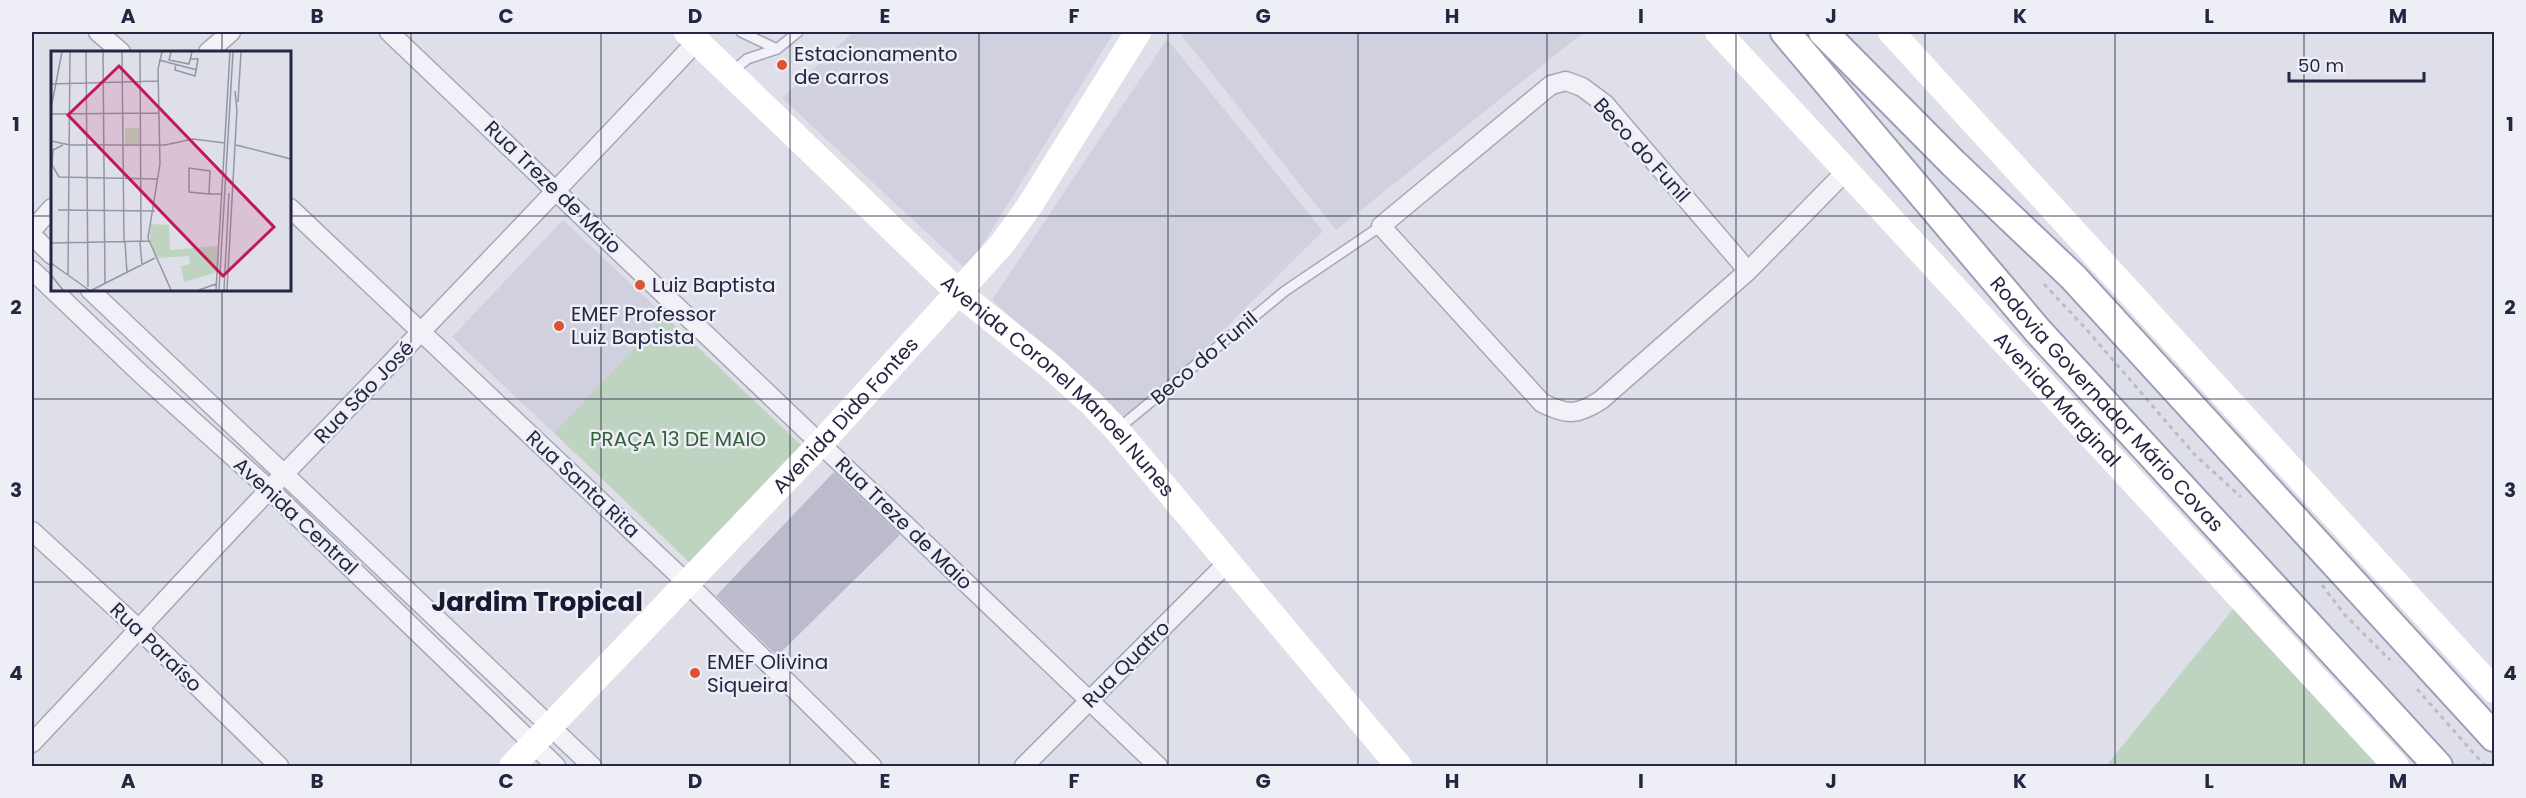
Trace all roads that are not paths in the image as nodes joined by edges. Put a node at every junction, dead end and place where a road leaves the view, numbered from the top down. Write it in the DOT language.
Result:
graph roads {
  1 [pos="98,32"];
  2 [pos="231,32"];
  3 [pos="389,32"];
  4 [pos="741,32"];
  5 [pos="798,32"];
  6 [pos="1138,32"];
  7 [pos="1718,32"];
  8 [pos="1785,32"];
  9 [pos="1891,32"];
  10 [pos="692,36"];
  11 [pos="1829,36"];
  12 [pos="777,49"];
  13 [pos="120,51"];
  14 [pos="209,51"];
  15 [pos="731,73"];
  16 [pos="1847,170"];
  17 [pos="557,190"];
  18 [pos="51,209"];
  19 [pos="291,209"];
  20 [pos="1381,226"];
  21 [pos="32,230"];
  22 [pos="32,235"];
  23 [pos="51,254"];
  24 [pos="32,270"];
  25 [pos="1748,271"];
  26 [pos="51,288"];
  27 [pos="54,291"];
  28 [pos="91,291"];
  29 [pos="959,293"];
  30 [pos="422,332"];
  31 [pos="1117,430"];
  32 [pos="821,443"];
  33 [pos="285,473"];
  34 [pos="270,490"];
  35 [pos="32,531"];
  36 [pos="1228,562"];
  37 [pos="688,584"];
  38 [pos="140,630"];
  39 [pos="2494,690"];
  40 [pos="1090,700"];
  41 [pos="542,736"];
  42 [pos="2494,736"];
  43 [pos="32,743"];
  44 [pos="279,766"];
  45 [pos="512,766"];
  46 [pos="556,766"];
  47 [pos="592,766"];
  48 [pos="872,766"];
  49 [pos="1024,766"];
  50 [pos="1158,766"];
  51 [pos="1399,766"];
  52 [pos="2396,766"];
  53 [pos="2438,766"];
  1 -- 13 [label="street"];
  2 -- 14 [label="street"];
  3 -- 17 [label="street, Rua Treze de Maio"];
  4 -- 12 [label="lane"];
  5 -- 12 [label="lane"];
  6 -- 29 [label="street, Avenida Dido Fontes"];
  7 -- 16 [label="street, Avenida Marginal"];
  8 -- 53 [label="main road, Rodovia Governador Mário Covas"];
  9 -- 39 [label="street"];
  10 -- 15 [label="street, Avenida Coronel Manoel Nunes"];
  10 -- 17 [label="street, Rua São José"];
  11 -- 42 [label="main road"];
  12 -- 15 [label="lane"];
  15 -- 29 [label="street, Avenida Coronel Manoel Nunes"];
  16 -- 25 [label="street"];
  16 -- 52 [label="street, Avenida Marginal"];
  17 -- 30 [label="street, Rua São José"];
  17 -- 32 [label="street, Rua Treze de Maio"];
  18 -- 21 [label="street"];
  19 -- 30 [label="street, Rua Santa Rita"];
  20 -- 25 [label="street"];
  20 -- 25 [label="street, Beco do Funil"];
  20 -- 31 [label="lane, Beco do Funil"];
  22 -- 23 [label="street"];
  24 -- 26 [label="street, Avenida Central"];
  27 -- 34 [label="street, Avenida Central"];
  28 -- 33 [label="street, Avenida Central"];
  29 -- 31 [label="street, Avenida Coronel Manoel Nunes"];
  29 -- 32 [label="street, Avenida Dido Fontes"];
  30 -- 33 [label="street, Rua São José"];
  30 -- 37 [label="street, Rua Santa Rita"];
  31 -- 36 [label="street, Avenida Coronel Manoel Nunes"];
  32 -- 37 [label="street, Avenida Dido Fontes"];
  32 -- 40 [label="street, Rua Treze de Maio"];
  33 -- 34 [label="street, Rua São José"];
  33 -- 41 [label="street, Avenida Central"];
  34 -- 38 [label="street, Rua São José"];
  34 -- 41 [label="street, Avenida Central"];
  35 -- 38 [label="street, Rua Paraíso"];
  36 -- 40 [label="street, Rua Quatro"];
  36 -- 51 [label="street, Avenida Coronel Manoel Nunes"];
  37 -- 41 [label="street, Avenida Dido Fontes"];
  37 -- 48 [label="street, Rua Santa Rita"];
  38 -- 43 [label="street, Rua São José"];
  38 -- 44 [label="street, Rua Paraíso"];
  40 -- 49 [label="street, Rua Quatro"];
  40 -- 50 [label="street, Rua Treze de Maio"];
  41 -- 45 [label="street, Avenida Dido Fontes"];
  41 -- 46 [label="street, Avenida Central"];
  41 -- 47 [label="street, Avenida Central"];
}
